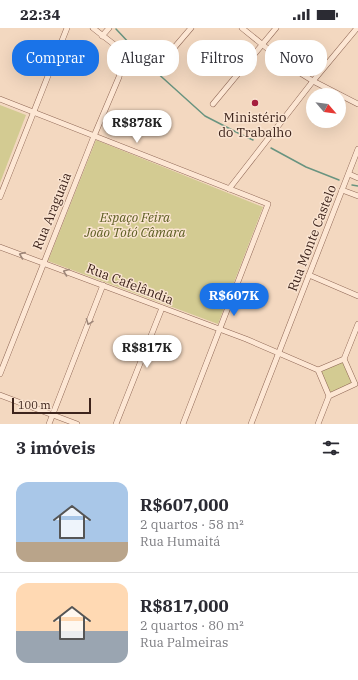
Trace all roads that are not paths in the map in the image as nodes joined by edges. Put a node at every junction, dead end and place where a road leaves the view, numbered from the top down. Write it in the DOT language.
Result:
graph roads {
  1 [pos="67,28"];
  2 [pos="93,28"];
  3 [pos="109,28"];
  4 [pos="191,28"];
  5 [pos="242,28"];
  6 [pos="276,28"];
  7 [pos="357,28"];
  8 [pos="102,36"];
  9 [pos="179,42"];
  10 [pos="262,44"];
  11 [pos="313,81"];
  12 [pos="0,99"];
  13 [pos="213,104"];
  14 [pos="358,104"];
  15 [pos="33,112"];
  16 [pos="94,136"];
  17 [pos="358,149"];
  18 [pos="349,174"];
  19 [pos="358,178"];
  20 [pos="229,189"];
  21 [pos="342,190"];
  22 [pos="358,196"];
  23 [pos="0,197"];
  24 [pos="0,247"];
  25 [pos="43,263"];
  26 [pos="309,275"];
  27 [pos="103,285"];
  28 [pos="358,296"];
  29 [pos="162,308"];
  30 [pos="358,324"];
  31 [pos="220,329"];
  32 [pos="279,352"];
  33 [pos="344,359"];
  34 [pos="318,370"];
  35 [pos="0,374"];
  36 [pos="356,385"];
  37 [pos="0,395"];
  38 [pos="329,396"];
  39 [pos="52,414"];
  40 [pos="49,424"];
  41 [pos="77,424"];
  42 [pos="116,424"];
  43 [pos="183,424"];
  44 [pos="251,424"];
  45 [pos="318,424"];
  1 -- 15 [label="street"];
  2 -- 8 [label="street"];
  3 -- 8 [label="street"];
  4 -- 9 [label="street"];
  5 -- 10 [label="street"];
  6 -- 10 [label="street"];
  7 -- 11 [label="street"];
  8 -- 16 [label="street, Rua Araguaia"];
  10 -- 11 [label="street"];
  10 -- 13 [label="street"];
  11 -- 14 [label="street"];
  11 -- 20 [label="street"];
  12 -- 15 [label="street"];
  15 -- 16 [label="street"];
  15 -- 23 [label="street"];
  16 -- 20 [label="street"];
  16 -- 25 [label="street, Rua Araguaia"];
  17 -- 18 [label="street, Rua Monte Castelo"];
  18 -- 19 [label="street"];
  18 -- 21 [label="street, Rua Monte Castelo"];
  20 -- 31 [label="street"];
  21 -- 22 [label="street"];
  21 -- 26 [label="street, Rua Monte Castelo"];
  25 -- 24 [label="street, Rua Cafelândia, one-way"];
  27 -- 25 [label="street, Rua Cafelândia, one-way"];
  25 -- 35 [label="street, Rua Araguaia"];
  26 -- 28 [label="street"];
  26 -- 32 [label="street, Rua Monte Castelo"];
  27 -- 29 [label="street, Rua Cafelândia"];
  27 -- 39 [label="street, one-way"];
  29 -- 31 [label="street, Rua Cafelândia"];
  29 -- 42 [label="street"];
  30 -- 33 [label="street"];
  31 -- 32 [label="street, Rua Cafelândia"];
  31 -- 43 [label="street"];
  32 -- 34 [label="street, Rua Cafelândia"];
  32 -- 44 [label="street, Rua Monte Castelo"];
  33 -- 34 [label="street"];
  33 -- 36 [label="street"];
  34 -- 38 [label="street"];
  36 -- 38 [label="street"];
  37 -- 39 [label="street"];
  38 -- 45 [label="street"];
  39 -- 40 [label="street"];
  39 -- 41 [label="street"];
}
